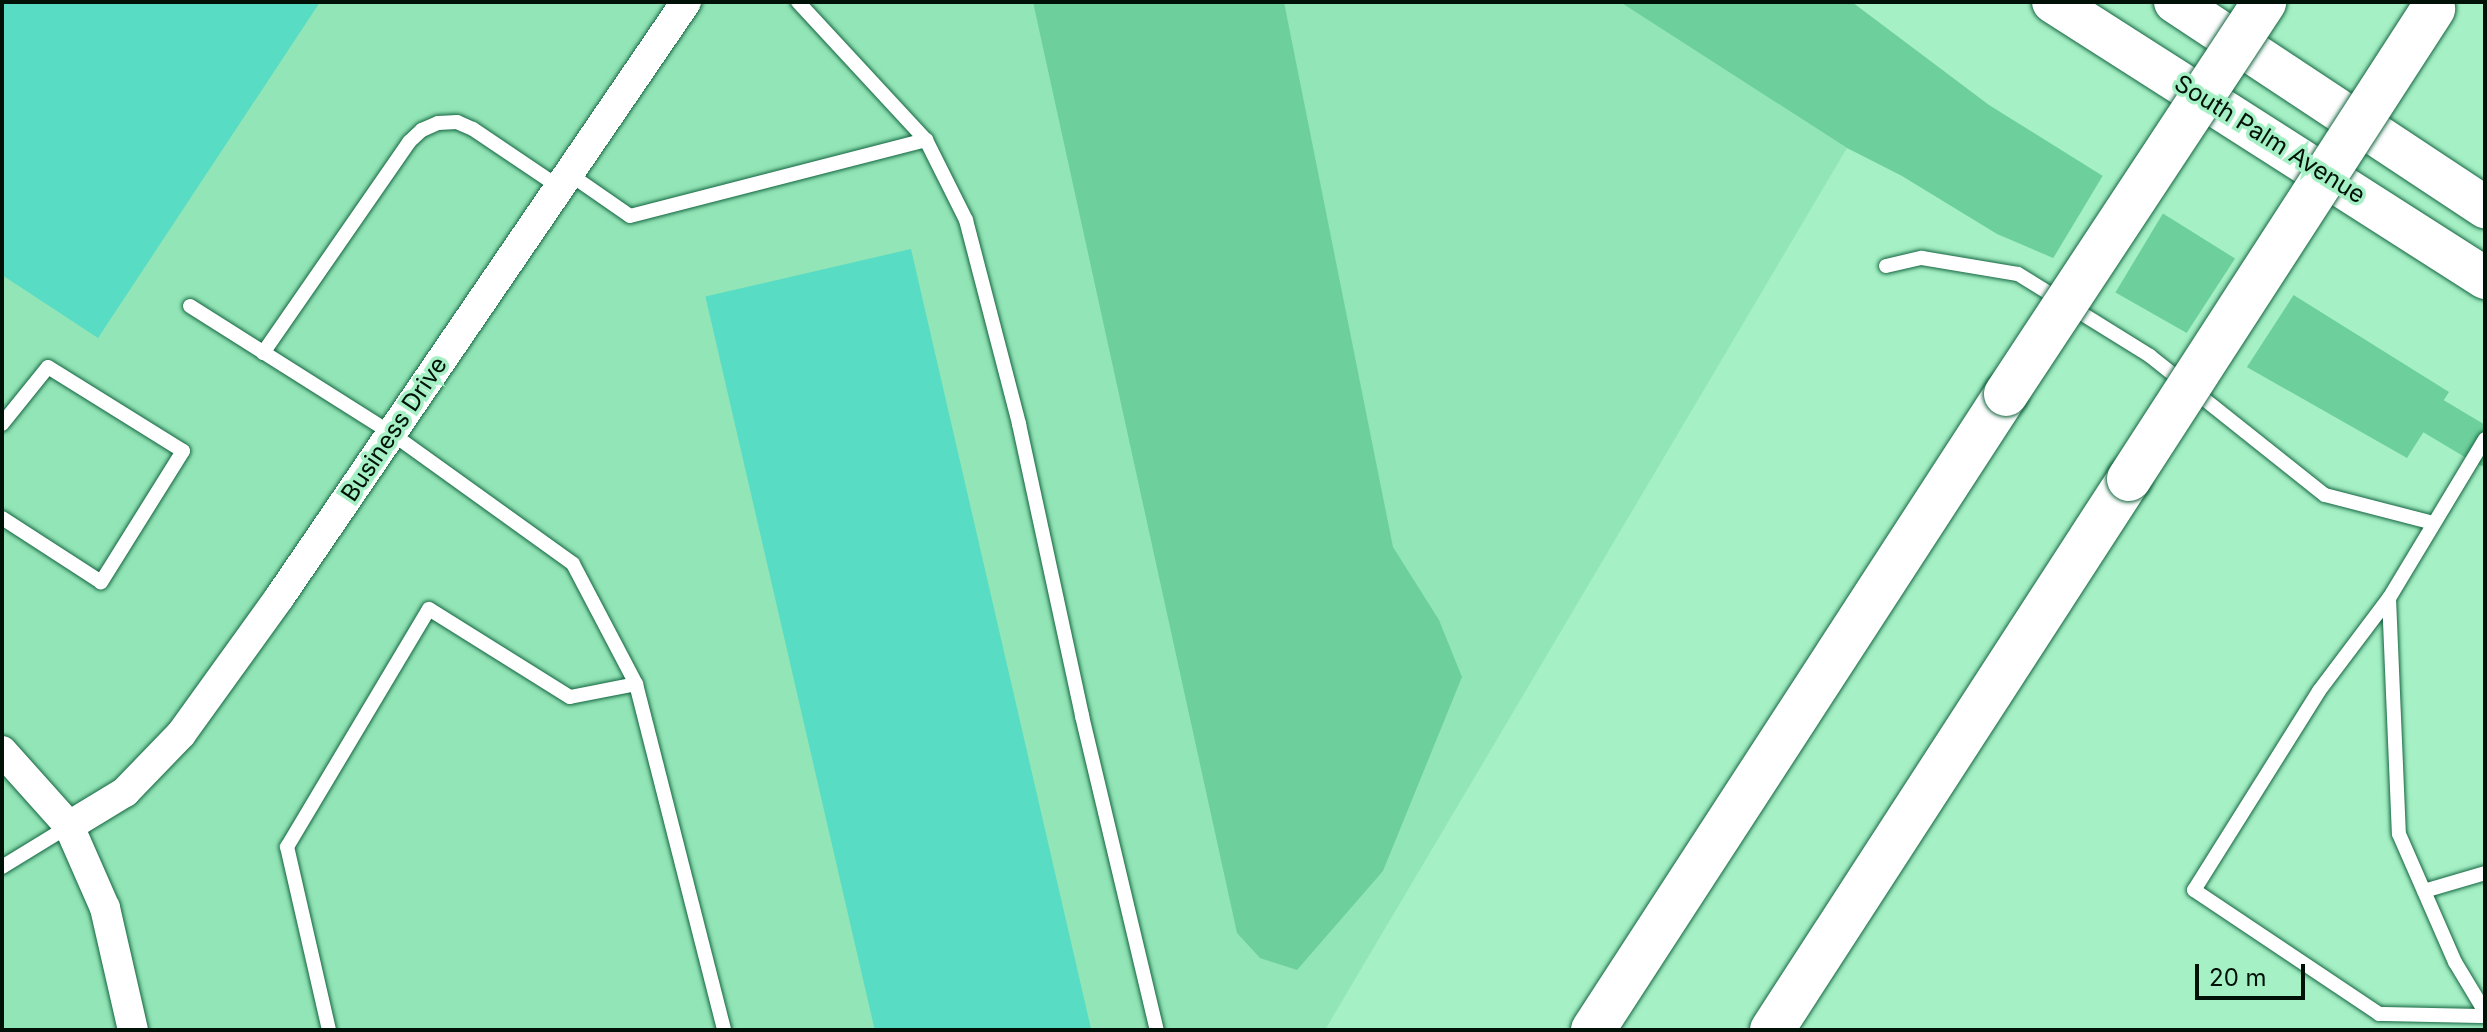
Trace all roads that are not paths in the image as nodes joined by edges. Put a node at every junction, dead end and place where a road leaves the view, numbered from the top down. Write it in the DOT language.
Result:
graph roads {
  1 [pos="686,2"];
  2 [pos="798,2"];
  3 [pos="2053,2"];
  4 [pos="2175,2"];
  5 [pos="2264,2"];
  6 [pos="2435,5"];
  7 [pos="926,140"];
  8 [pos="563,180"];
  9 [pos="2485,207"];
  10 [pos="1886,266"];
  11 [pos="2485,278"];
  12 [pos="190,306"];
  13 [pos="263,353"];
  14 [pos="2,424"];
  15 [pos="391,433"];
  16 [pos="2485,439"];
  17 [pos="2,518"];
  18 [pos="2433,523"];
  19 [pos="2389,598"];
  20 [pos="636,684"];
  21 [pos="2,751"];
  22 [pos="69,826"];
  23 [pos="2,867"];
  24 [pos="2485,873"];
  25 [pos="2424,891"];
  26 [pos="2485,1014"];
  27 [pos="133,1030"];
  28 [pos="329,1030"];
  29 [pos="724,1030"];
  30 [pos="1157,1030"];
  31 [pos="1593,1030"];
  32 [pos="1772,1030"];
  1 -- 8 [label="street, Business Drive"];
  2 -- 7 [label="lane"];
  3 -- 11 [label="main road, South Palm Avenue"];
  4 -- 9 [label="main road"];
  5 -- 31 [label="highway, bridge"];
  6 -- 32 [label="highway, bridge"];
  7 -- 8 [label="lane"];
  7 -- 30 [label="lane"];
  8 -- 13 [label="lane"];
  8 -- 15 [label="street, Business Drive"];
  10 -- 18 [label="lane"];
  12 -- 13 [label="lane"];
  13 -- 15 [label="lane"];
  14 -- 17 [label="lane"];
  15 -- 20 [label="lane"];
  15 -- 22 [label="street, Business Drive"];
  16 -- 18 [label="lane"];
  18 -- 19 [label="lane"];
  19 -- 25 [label="lane"];
  19 -- 26 [label="lane"];
  20 -- 28 [label="lane"];
  20 -- 29 [label="lane"];
  21 -- 22 [label="street"];
  22 -- 23 [label="lane"];
  22 -- 27 [label="street"];
  24 -- 25 [label="lane"];
  25 -- 26 [label="lane"];
}
